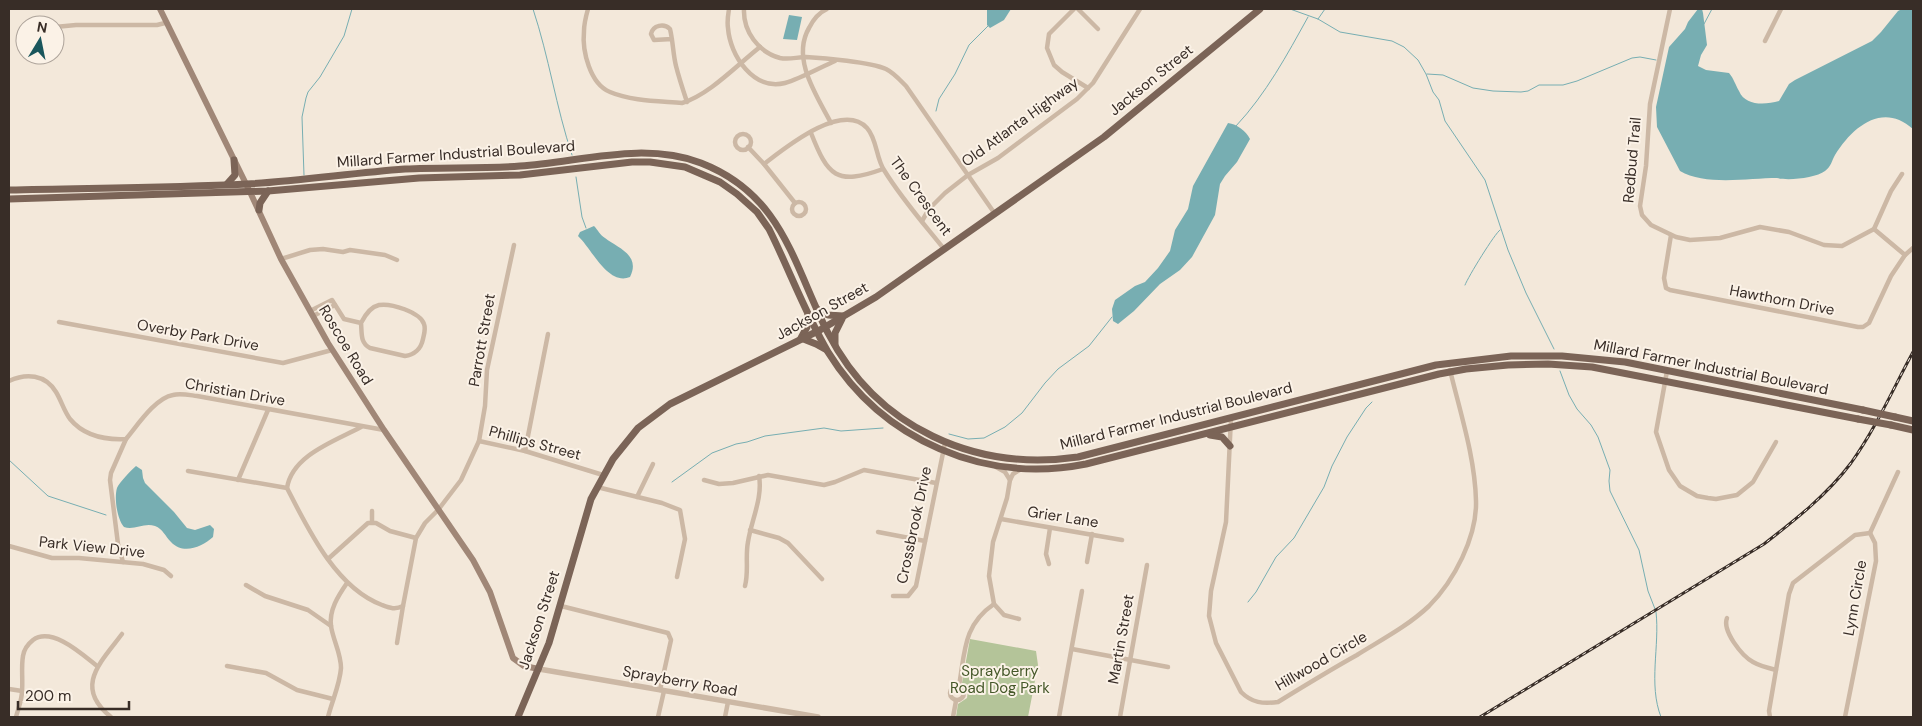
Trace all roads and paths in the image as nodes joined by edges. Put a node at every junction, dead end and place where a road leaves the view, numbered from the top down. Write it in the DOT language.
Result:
graph roads {
  1 [pos="160,9"];
  2 [pos="588,9"];
  3 [pos="729,9"];
  4 [pos="744,9"];
  5 [pos="827,9"];
  6 [pos="1074,9"];
  7 [pos="1078,9"];
  8 [pos="1140,9"];
  9 [pos="1260,9"];
  10 [pos="1670,9"];
  11 [pos="1781,9"];
  12 [pos="165,23"];
  13 [pos="65,26"];
  14 [pos="1098,29"];
  15 [pos="672,39"];
  16 [pos="1765,40"];
  17 [pos="760,47"];
  18 [pos="803,57"];
  19 [pos="837,60"];
  20 [pos="740,62"];
  21 [pos="807,73"];
  22 [pos="1088,88"];
  23 [pos="687,102"];
  24 [pos="831,124"];
  25 [pos="811,133"];
  26 [pos="748,148"];
  27 [pos="234,160"];
  28 [pos="764,164"];
  29 [pos="882,169"];
  30 [pos="1902,174"];
  31 [pos="968,176"];
  32 [pos="227,184"];
  33 [pos="246,184"];
  34 [pos="9,190"];
  35 [pos="268,191"];
  36 [pos="250,192"];
  37 [pos="9,199"];
  38 [pos="795,203"];
  39 [pos="258,210"];
  40 [pos="995,214"];
  41 [pos="922,221"];
  42 [pos="1874,229"];
  43 [pos="1671,235"];
  44 [pos="514,245"];
  45 [pos="1913,248"];
  46 [pos="944,249"];
  47 [pos="1906,255"];
  48 [pos="281,259"];
  49 [pos="397,260"];
  50 [pos="817,309"];
  51 [pos="808,312"];
  52 [pos="312,314"];
  53 [pos="844,316"];
  54 [pos="59,322"];
  55 [pos="361,324"];
  56 [pos="825,327"];
  57 [pos="817,331"];
  58 [pos="548,334"];
  59 [pos="801,338"];
  60 [pos="836,347"];
  61 [pos="332,350"];
  62 [pos="828,351"];
  63 [pos="1449,363"];
  64 [pos="1667,371"];
  65 [pos="1451,372"];
  66 [pos="1665,380"];
  67 [pos="9,381"];
  68 [pos="268,410"];
  69 [pos="1231,418"];
  70 [pos="1913,420"];
  71 [pos="361,427"];
  72 [pos="1231,427"];
  73 [pos="384,430"];
  74 [pos="1913,430"];
  75 [pos="1194,436"];
  76 [pos="126,439"];
  77 [pos="479,441"];
  78 [pos="1776,442"];
  79 [pos="945,443"];
  80 [pos="1230,446"];
  81 [pos="526,451"];
  82 [pos="943,451"];
  83 [pos="653,464"];
  84 [pos="995,466"];
  85 [pos="1022,469"];
  86 [pos="188,471"];
  87 [pos="1898,472"];
  88 [pos="603,475"];
  89 [pos="759,476"];
  90 [pos="238,480"];
  91 [pos="704,480"];
  92 [pos="1010,480"];
  93 [pos="936,483"];
  94 [pos="597,487"];
  95 [pos="287,488"];
  96 [pos="637,497"];
  97 [pos="438,510"];
  98 [pos="372,511"];
  99 [pos="1001,519"];
  100 [pos="372,522"];
  101 [pos="1050,528"];
  102 [pos="750,530"];
  103 [pos="878,532"];
  104 [pos="1870,533"];
  105 [pos="1092,534"];
  106 [pos="416,538"];
  107 [pos="1122,540"];
  108 [pos="925,541"];
  109 [pos="9,546"];
  110 [pos="328,559"];
  111 [pos="123,562"];
  112 [pos="1087,562"];
  113 [pos="1049,564"];
  114 [pos="1147,565"];
  115 [pos="171,576"];
  116 [pos="677,577"];
  117 [pos="822,579"];
  118 [pos="347,583"];
  119 [pos="246,584"];
  120 [pos="745,586"];
  121 [pos="1082,591"];
  122 [pos="894,596"];
  123 [pos="994,604"];
  124 [pos="404,606"];
  125 [pos="561,606"];
  126 [pos="1727,618"];
  127 [pos="1019,619"];
  128 [pos="331,626"];
  129 [pos="122,634"];
  130 [pos="397,643"];
  131 [pos="1072,649"];
  132 [pos="1130,660"];
  133 [pos="97,666"];
  134 [pos="227,666"];
  135 [pos="1168,667"];
  136 [pos="539,669"];
  137 [pos="1776,670"];
  138 [pos="959,686"];
  139 [pos="9,689"];
  140 [pos="662,690"];
  141 [pos="22,691"];
  142 [pos="333,699"];
  143 [pos="956,701"];
  144 [pos="728,702"];
  145 [pos="16,717"];
  146 [pos="111,717"];
  147 [pos="328,717"];
  148 [pos="518,717"];
  149 [pos="658,717"];
  150 [pos="725,717"];
  151 [pos="818,717"];
  152 [pos="953,717"];
  153 [pos="1059,717"];
  154 [pos="1120,717"];
  155 [pos="1770,717"];
  156 [pos="1845,717"];
  1 -- 12 [label="main road, Roscoe Road"];
  2 -- 23 [label="street"];
  3 -- 20 [label="street"];
  4 -- 17 [label="street"];
  5 -- 18 [label="street"];
  6 -- 22 [label="street"];
  7 -- 14 [label="street"];
  8 -- 22 [label="street, Old Atlanta Highway"];
  9 -- 40 [label="main road, Jackson Street"];
  10 -- 43 [label="street, Redbud Trail"];
  11 -- 16 [label="street"];
  12 -- 13 [label="street"];
  12 -- 27 [label="main road, Roscoe Road"];
  15 -- 15 [label="street"];
  15 -- 23 [label="street"];
  17 -- 18 [label="street"];
  17 -- 20 [label="street"];
  18 -- 19 [label="street"];
  18 -- 21 [label="street"];
  19 -- 21 [label="street"];
  19 -- 31 [label="street"];
  20 -- 21 [label="street"];
  20 -- 23 [label="street"];
  21 -- 24 [label="street"];
  22 -- 31 [label="street, Old Atlanta Highway"];
  24 -- 25 [label="street, The Crescent"];
  24 -- 29 [label="street, The Crescent"];
  25 -- 28 [label="street, The Crescent"];
  25 -- 29 [label="street"];
  26 -- 28 [label="street"];
  27 -- 32 [label="main road"];
  27 -- 33 [label="main road, Roscoe Road"];
  28 -- 38 [label="street"];
  29 -- 41 [label="street, The Crescent"];
  30 -- 42 [label="street"];
  31 -- 40 [label="street"];
  31 -- 41 [label="street, Old Atlanta Highway"];
  32 -- 33 [label="main road, Millard Farmer Industrial Boulevard"];
  32 -- 34 [label="main road, Millard Farmer Industrial Boulevard"];
  33 -- 36 [label="main road, Roscoe Road"];
  33 -- 50 [label="main road, Millard Farmer Industrial Boulevard"];
  35 -- 36 [label="main road, Millard Farmer Industrial Boulevard"];
  35 -- 39 [label="main road"];
  35 -- 51 [label="main road, Millard Farmer Industrial Boulevard"];
  36 -- 37 [label="main road, Millard Farmer Industrial Boulevard"];
  36 -- 39 [label="main road, Roscoe Road"];
  39 -- 48 [label="main road, Roscoe Road"];
  40 -- 46 [label="main road, Jackson Street"];
  41 -- 46 [label="street, The Crescent"];
  42 -- 43 [label="street, Redbud Trail"];
  42 -- 47 [label="street"];
  43 -- 47 [label="street, Hawthorn Drive"];
  44 -- 77 [label="street, Parrott Street"];
  45 -- 47 [label="street, Hawthorn Drive"];
  46 -- 53 [label="main road, Jackson Street"];
  48 -- 49 [label="street"];
  48 -- 52 [label="main road, Roscoe Road"];
  50 -- 53 [label="main road"];
  50 -- 56 [label="main road, Millard Farmer Industrial Boulevard"];
  51 -- 57 [label="main road, Millard Farmer Industrial Boulevard"];
  51 -- 59 [label="main road"];
  52 -- 55 [label="street"];
  52 -- 61 [label="main road, Roscoe Road"];
  53 -- 56 [label="main road, Jackson Street"];
  53 -- 60 [label="main road"];
  54 -- 61 [label="street, Overby Park Drive"];
  55 -- 55 [label="street"];
  56 -- 57 [label="main road, Jackson Street"];
  56 -- 60 [label="main road, Millard Farmer Industrial Boulevard"];
  57 -- 59 [label="main road, Jackson Street"];
  57 -- 62 [label="main road, Millard Farmer Industrial Boulevard"];
  58 -- 81 [label="street"];
  59 -- 62 [label="main road"];
  59 -- 88 [label="main road, Jackson Street"];
  60 -- 79 [label="main road, Millard Farmer Industrial Boulevard"];
  61 -- 73 [label="main road, Roscoe Road"];
  62 -- 82 [label="main road, Millard Farmer Industrial Boulevard"];
  63 -- 64 [label="main road, Millard Farmer Industrial Boulevard"];
  63 -- 65 [label="street, Hillwood Circle"];
  63 -- 69 [label="main road, Millard Farmer Industrial Boulevard"];
  64 -- 66 [label="street"];
  64 -- 70 [label="main road, Millard Farmer Industrial Boulevard, bridge"];
  65 -- 66 [label="main road, Millard Farmer Industrial Boulevard"];
  65 -- 72 [label="main road, Millard Farmer Industrial Boulevard"];
  65 -- 80 [label="street, Hillwood Circle"];
  66 -- 74 [label="main road, Millard Farmer Industrial Boulevard, bridge"];
  66 -- 78 [label="street"];
  67 -- 76 [label="street"];
  68 -- 71 [label="street, Christian Drive"];
  68 -- 76 [label="street, Christian Drive"];
  68 -- 90 [label="street"];
  69 -- 72 [label="street, Hillwood Circle"];
  69 -- 79 [label="main road, Millard Farmer Industrial Boulevard"];
  71 -- 73 [label="street, Christian Drive"];
  71 -- 95 [label="street"];
  72 -- 75 [label="main road, Millard Farmer Industrial Boulevard"];
  72 -- 80 [label="street, Hillwood Circle"];
  73 -- 97 [label="main road, Roscoe Road"];
  75 -- 80 [label="main road"];
  75 -- 85 [label="main road, Millard Farmer Industrial Boulevard"];
  76 -- 111 [label="street, Christian Drive"];
  77 -- 81 [label="street, Phillips Street"];
  77 -- 97 [label="street, Phillips Street"];
  79 -- 82 [label="street, Crossbrook Drive"];
  81 -- 88 [label="street, Phillips Street"];
  82 -- 84 [label="main road, Millard Farmer Industrial Boulevard"];
  82 -- 93 [label="street, Crossbrook Drive"];
  83 -- 96 [label="street"];
  84 -- 85 [label="main road, Millard Farmer Industrial Boulevard"];
  84 -- 92 [label="street"];
  85 -- 92 [label="street"];
  86 -- 90 [label="street"];
  87 -- 104 [label="street"];
  88 -- 94 [label="main road, Jackson Street"];
  89 -- 91 [label="street"];
  89 -- 93 [label="street"];
  89 -- 102 [label="street"];
  90 -- 95 [label="street"];
  92 -- 99 [label="street"];
  93 -- 108 [label="street, Crossbrook Drive"];
  94 -- 96 [label="street"];
  94 -- 125 [label="main road, Jackson Street"];
  95 -- 110 [label="street"];
  96 -- 116 [label="street"];
  97 -- 106 [label="street, Phillips Street"];
  97 -- 136 [label="main road, Roscoe Road"];
  98 -- 100 [label="street"];
  99 -- 101 [label="street, Grier Lane"];
  99 -- 123 [label="street"];
  100 -- 106 [label="street"];
  100 -- 110 [label="street"];
  101 -- 105 [label="street, Grier Lane"];
  101 -- 113 [label="street"];
  102 -- 117 [label="street"];
  102 -- 120 [label="street"];
  103 -- 108 [label="street"];
  104 -- 137 [label="street, Lynn Circle"];
  104 -- 156 [label="street, Lynn Circle"];
  105 -- 107 [label="street, Grier Lane"];
  105 -- 112 [label="street"];
  106 -- 124 [label="street"];
  108 -- 122 [label="street, Crossbrook Drive"];
  109 -- 111 [label="street, Park View Drive"];
  110 -- 118 [label="street"];
  111 -- 115 [label="street, Park View Drive"];
  114 -- 132 [label="street, Martin Street"];
  118 -- 124 [label="street"];
  118 -- 128 [label="street"];
  119 -- 128 [label="street"];
  121 -- 131 [label="street"];
  123 -- 127 [label="street"];
  123 -- 138 [label="street"];
  124 -- 130 [label="street"];
  125 -- 136 [label="main road, Jackson Street"];
  125 -- 140 [label="street"];
  126 -- 137 [label="street"];
  128 -- 142 [label="street"];
  129 -- 133 [label="street"];
  131 -- 132 [label="street"];
  131 -- 153 [label="street"];
  132 -- 135 [label="street"];
  132 -- 154 [label="street, Martin Street"];
  133 -- 141 [label="street"];
  133 -- 146 [label="street"];
  134 -- 142 [label="street"];
  136 -- 140 [label="street, Sprayberry Road"];
  136 -- 148 [label="main road, Jackson Street"];
  137 -- 155 [label="street, Lynn Circle"];
  138 -- 143 [label="street"];
  138 -- 143 [label="street"];
  139 -- 141 [label="street"];
  140 -- 144 [label="street, Sprayberry Road"];
  140 -- 149 [label="street"];
  141 -- 145 [label="street"];
  142 -- 147 [label="street"];
  143 -- 152 [label="street"];
  144 -- 150 [label="street"];
  144 -- 151 [label="street, Sprayberry Road"];
}
